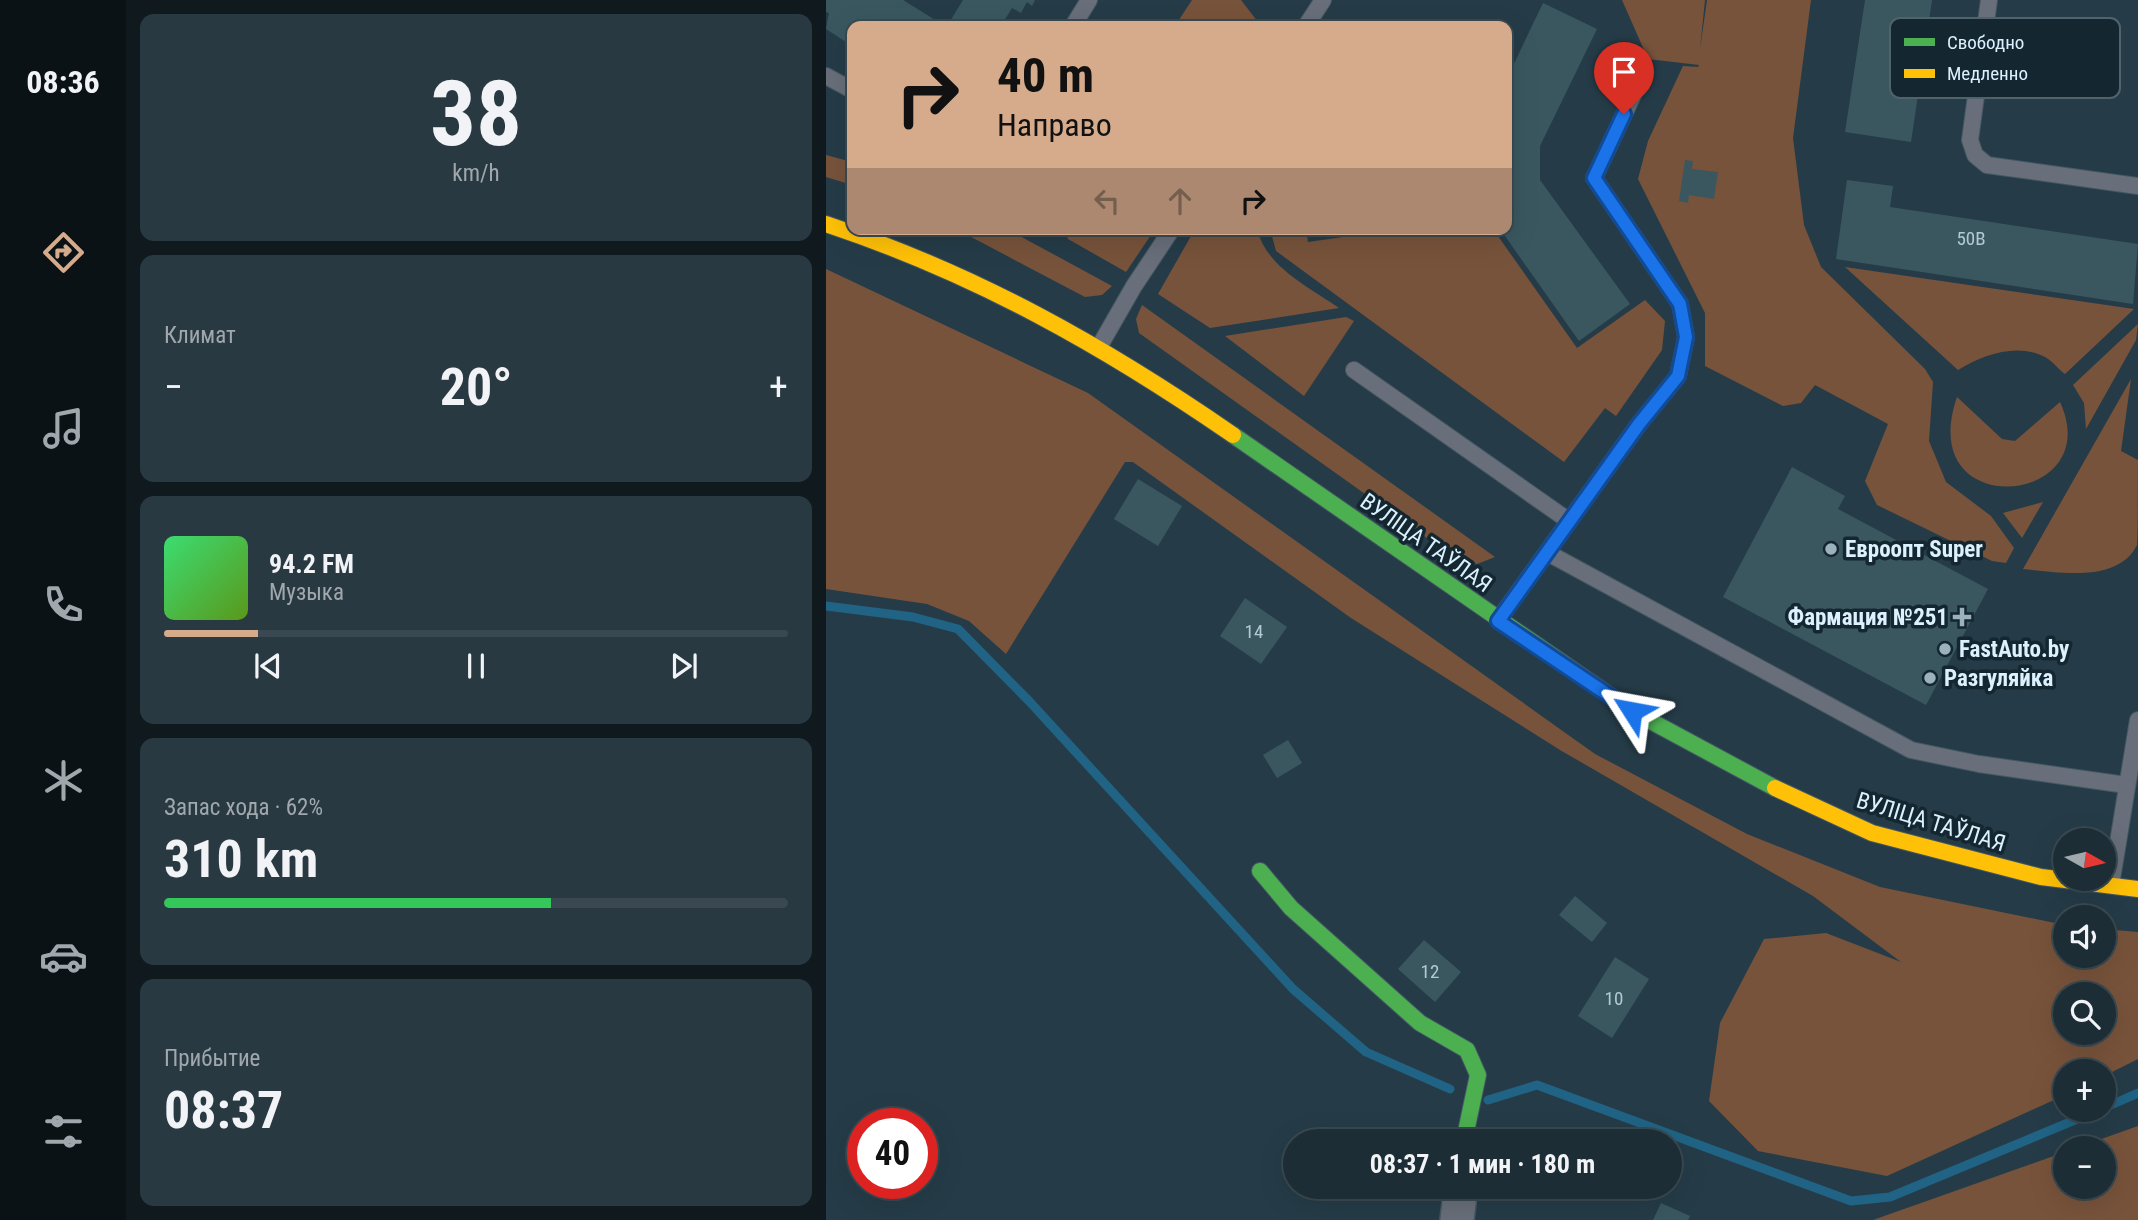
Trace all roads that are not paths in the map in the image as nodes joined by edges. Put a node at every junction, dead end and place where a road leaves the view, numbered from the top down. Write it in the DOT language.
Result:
graph roads {
  1 [pos="1088,0"];
  2 [pos="1323,0"];
  3 [pos="1989,0"];
  4 [pos="1986,18"];
  5 [pos="1076,21"];
  6 [pos="1309,21"];
  7 [pos="1644,72"];
  8 [pos="826,76"];
  9 [pos="847,87"];
  10 [pos="1975,98"];
  11 [pos="2138,186"];
  12 [pos="826,224"];
  13 [pos="847,231"];
  14 [pos="859,235"];
  15 [pos="1168,235"];
  16 [pos="1099,347"];
  17 [pos="1354,370"];
  18 [pos="1569,520"];
  19 [pos="1548,552"];
  20 [pos="1498,621"];
  21 [pos="2138,720"];
  22 [pos="2126,785"];
  23 [pos="2116,848"];
  24 [pos="1260,871"];
  25 [pos="2053,879"];
  26 [pos="2116,886"];
  27 [pos="2138,888"];
  28 [pos="1467,1129"];
  29 [pos="1459,1199"];
  30 [pos="1457,1220"];
  1 -- 5 [label="lane"];
  2 -- 6 [label="lane"];
  3 -- 4 [label="lane"];
  7 -- 18 [label="lane"];
  8 -- 9 [label="lane"];
  10 -- 11 [label="lane"];
  12 -- 13 [label="street, ВУЛІЦА ТАЎЛАЯ"];
  14 -- 16 [label="street, ВУЛІЦА ТАЎЛАЯ"];
  15 -- 16 [label="lane"];
  16 -- 20 [label="street, ВУЛІЦА ТАЎЛАЯ"];
  17 -- 18 [label="lane"];
  18 -- 19 [label="lane"];
  19 -- 20 [label="lane"];
  19 -- 22 [label="lane"];
  20 -- 25 [label="street, ВУЛІЦА ТАЎЛАЯ"];
  21 -- 22 [label="lane"];
  22 -- 23 [label="lane"];
  24 -- 28 [label="street"];
  26 -- 27 [label="street, ВУЛІЦА ТАЎЛАЯ"];
  29 -- 30 [label="street"];
}
